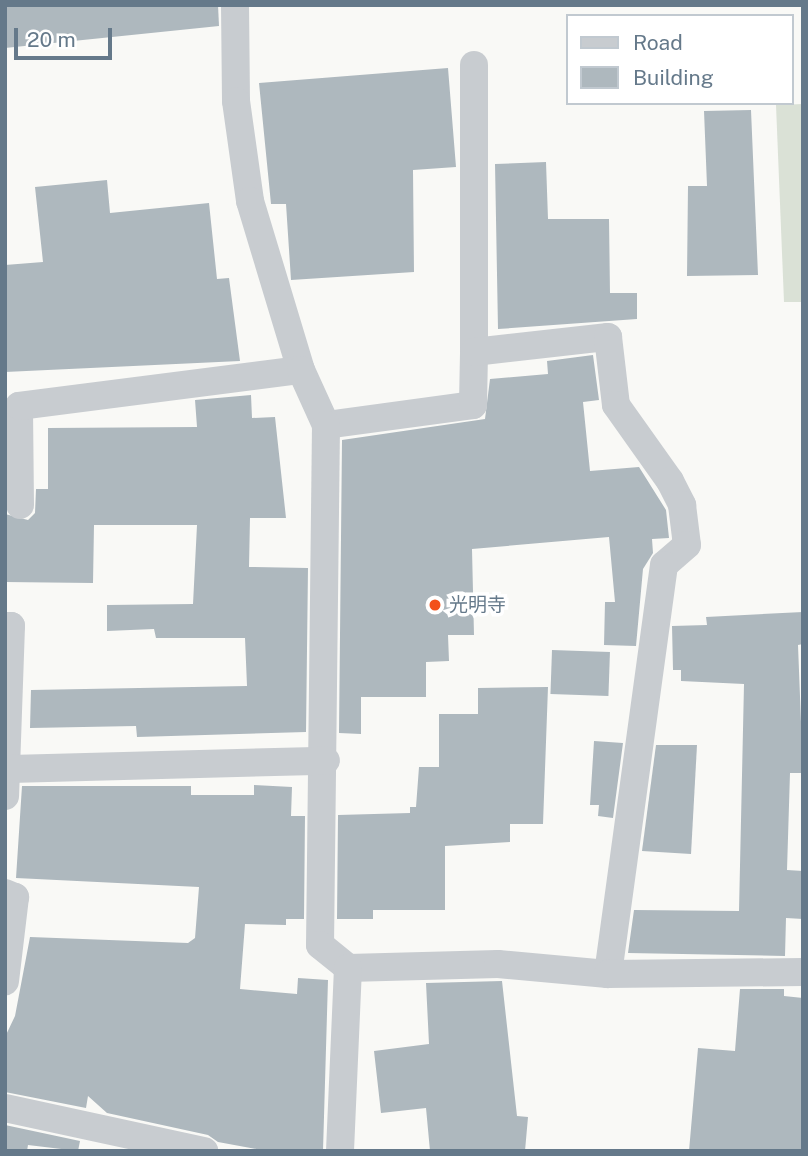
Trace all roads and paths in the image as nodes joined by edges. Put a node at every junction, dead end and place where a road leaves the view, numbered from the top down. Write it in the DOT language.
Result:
graph roads {
  1 [pos="235,5"];
  2 [pos="474,65"];
  3 [pos="474,352"];
  4 [pos="301,370"];
  5 [pos="326,425"];
  6 [pos="20,505"];
  7 [pos="5,626"];
  8 [pos="326,761"];
  9 [pos="8,782"];
  10 [pos="5,893"];
  11 [pos="348,968"];
  12 [pos="803,972"];
  13 [pos="608,974"];
  14 [pos="5,981"];
  15 [pos="5,1108"];
  16 [pos="204,1151"];
  17 [pos="340,1151"];
  1 -- 4 [label="street"];
  2 -- 3 [label="street"];
  3 -- 5 [label="street"];
  3 -- 13 [label="street"];
  4 -- 5 [label="street"];
  4 -- 6 [label="street"];
  5 -- 8 [label="street"];
  7 -- 9 [label="street"];
  8 -- 9 [label="street"];
  8 -- 11 [label="street"];
  10 -- 14 [label="street"];
  11 -- 13 [label="street"];
  11 -- 17 [label="street"];
  12 -- 13 [label="street"];
  15 -- 16 [label="street"];
}
